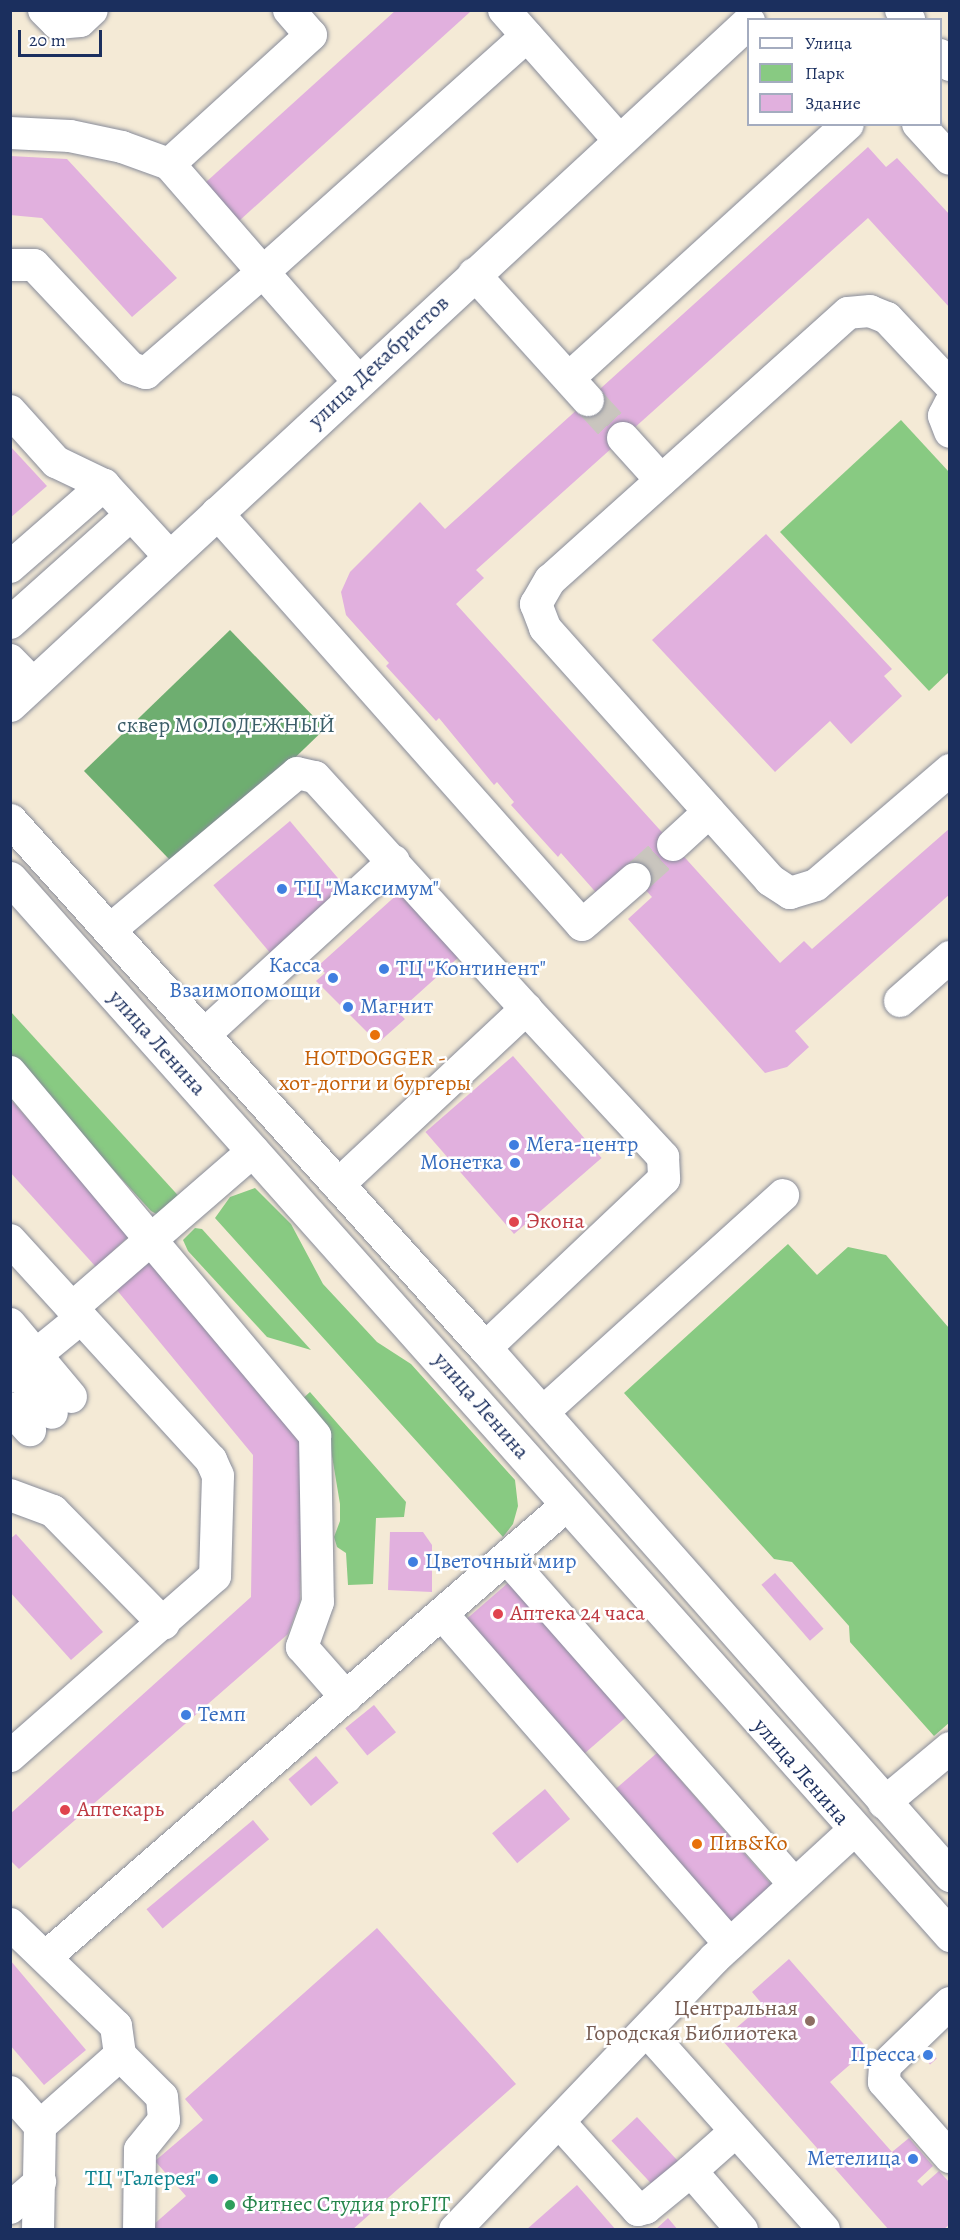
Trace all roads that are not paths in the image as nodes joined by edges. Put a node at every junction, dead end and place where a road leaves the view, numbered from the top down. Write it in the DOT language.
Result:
graph roads {
  1 [pos="45,10"];
  2 [pos="92,10"];
  3 [pos="289,10"];
  4 [pos="504,10"];
  5 [pos="747,24"];
  6 [pos="527,36"];
  7 [pos="846,126"];
  8 [pos="920,126"];
  9 [pos="10,133"];
  10 [pos="619,140"];
  11 [pos="950,159"];
  12 [pos="169,164"];
  13 [pos="10,265"];
  14 [pos="263,272"];
  15 [pos="474,274"];
  16 [pos="358,381"];
  17 [pos="950,385"];
  18 [pos="950,404"];
  19 [pos="10,411"];
  20 [pos="950,432"];
  21 [pos="623,438"];
  22 [pos="661,480"];
  23 [pos="104,485"];
  24 [pos="217,513"];
  25 [pos="131,514"];
  26 [pos="170,557"];
  27 [pos="10,567"];
  28 [pos="10,623"];
  29 [pos="10,660"];
  30 [pos="22,695"];
  31 [pos="950,770"];
  32 [pos="709,812"];
  33 [pos="10,819"];
  34 [pos="674,845"];
  35 [pos="394,861"];
  36 [pos="10,878"];
  37 [pos="636,879"];
  38 [pos="110,930"];
  39 [pos="950,957"];
  40 [pos="900,1001"];
  41 [pos="526,1009"];
  42 [pos="205,1034"];
  43 [pos="10,1072"];
  44 [pos="254,1151"];
  45 [pos="338,1185"];
  46 [pos="783,1195"];
  47 [pos="10,1240"];
  48 [pos="151,1240"];
  49 [pos="65,1308"];
  50 [pos="10,1324"];
  51 [pos="485,1348"];
  52 [pos="19,1366"];
  53 [pos="41,1412"];
  54 [pos="542,1413"];
  55 [pos="512,1440"];
  56 [pos="10,1495"];
  57 [pos="567,1504"];
  58 [pos="507,1558"];
  59 [pos="442,1614"];
  60 [pos="164,1624"];
  61 [pos="346,1697"];
  62 [pos="950,1748"];
  63 [pos="10,1756"];
  64 [pos="884,1803"];
  65 [pos="853,1831"];
  66 [pos="950,1875"];
  67 [pos="794,1884"];
  68 [pos="943,1916"];
  69 [pos="10,1924"];
  70 [pos="730,1944"];
  71 [pos="47,1956"];
  72 [pos="950,2003"];
  73 [pos="647,2031"];
  74 [pos="120,2055"];
  75 [pos="10,2092"];
  76 [pos="560,2122"];
  77 [pos="40,2126"];
  78 [pos="736,2131"];
  79 [pos="950,2157"];
  80 [pos="691,2171"];
  81 [pos="40,2182"];
  82 [pos="10,2208"];
  83 [pos="38,2229"];
  84 [pos="139,2229"];
  85 [pos="455,2229"];
  86 [pos="742,2229"];
  87 [pos="824,2229"];
  1 -- 2 [label="lane"];
  3 -- 12 [label="lane"];
  4 -- 6 [label="lane"];
  5 -- 10 [label="main road, улица Декабристов"];
  6 -- 10 [label="lane"];
  6 -- 14 [label="lane"];
  7 -- 15 [label="lane"];
  8 -- 11 [label="lane"];
  9 -- 12 [label="lane"];
  10 -- 15 [label="main road, улица Декабристов"];
  12 -- 14 [label="lane"];
  13 -- 14 [label="lane"];
  14 -- 16 [label="lane"];
  15 -- 16 [label="main road, улица Декабристов"];
  16 -- 24 [label="main road, улица Декабристов"];
  17 -- 22 [label="lane"];
  18 -- 20 [label="lane"];
  19 -- 23 [label="lane"];
  21 -- 22 [label="lane"];
  22 -- 32 [label="lane"];
  23 -- 25 [label="lane"];
  23 -- 27 [label="lane"];
  24 -- 26 [label="main road, улица Декабристов"];
  24 -- 37 [label="lane"];
  25 -- 26 [label="lane"];
  25 -- 28 [label="lane"];
  26 -- 30 [label="main road, улица Декабристов"];
  29 -- 30 [label="lane"];
  31 -- 32 [label="lane"];
  32 -- 34 [label="lane"];
  33 -- 38 [label="main road, улица Ленина"];
  35 -- 38 [label="lane"];
  35 -- 41 [label="lane"];
  35 -- 42 [label="lane"];
  36 -- 44 [label="main road, улица Ленина"];
  38 -- 42 [label="main road, улица Ленина"];
  39 -- 40 [label="lane"];
  41 -- 45 [label="lane"];
  41 -- 51 [label="lane"];
  42 -- 45 [label="main road, улица Ленина"];
  43 -- 48 [label="lane"];
  44 -- 48 [label="lane"];
  44 -- 55 [label="main road, улица Ленина"];
  45 -- 51 [label="main road, улица Ленина"];
  46 -- 54 [label="lane"];
  47 -- 49 [label="lane"];
  48 -- 49 [label="lane"];
  48 -- 61 [label="lane"];
  49 -- 52 [label="lane"];
  49 -- 60 [label="lane"];
  50 -- 52 [label="lane"];
  51 -- 54 [label="main road, улица Ленина"];
  52 -- 53 [label="lane"];
  54 -- 55 [label="main road"];
  54 -- 64 [label="main road, улица Ленина"];
  55 -- 57 [label="main road, улица Ленина"];
  56 -- 60 [label="lane"];
  57 -- 58 [label="lane"];
  57 -- 65 [label="main road, улица Ленина"];
  58 -- 59 [label="lane"];
  58 -- 67 [label="lane"];
  59 -- 61 [label="lane"];
  59 -- 70 [label="lane"];
  60 -- 63 [label="lane"];
  61 -- 71 [label="lane"];
  62 -- 64 [label="lane"];
  64 -- 66 [label="main road, улица Ленина"];
  65 -- 67 [label="lane"];
  65 -- 68 [label="main road, улица Ленина"];
  67 -- 70 [label="lane"];
  69 -- 71 [label="lane"];
  70 -- 73 [label="lane"];
  71 -- 74 [label="lane"];
  72 -- 79 [label="lane"];
  73 -- 76 [label="lane"];
  73 -- 78 [label="lane"];
  74 -- 77 [label="lane"];
  74 -- 84 [label="lane"];
  75 -- 77 [label="lane"];
  76 -- 80 [label="lane"];
  76 -- 85 [label="lane"];
  77 -- 81 [label="lane"];
  78 -- 80 [label="lane"];
  78 -- 87 [label="lane"];
  80 -- 86 [label="lane"];
  81 -- 82 [label="lane"];
  81 -- 83 [label="lane"];
}
